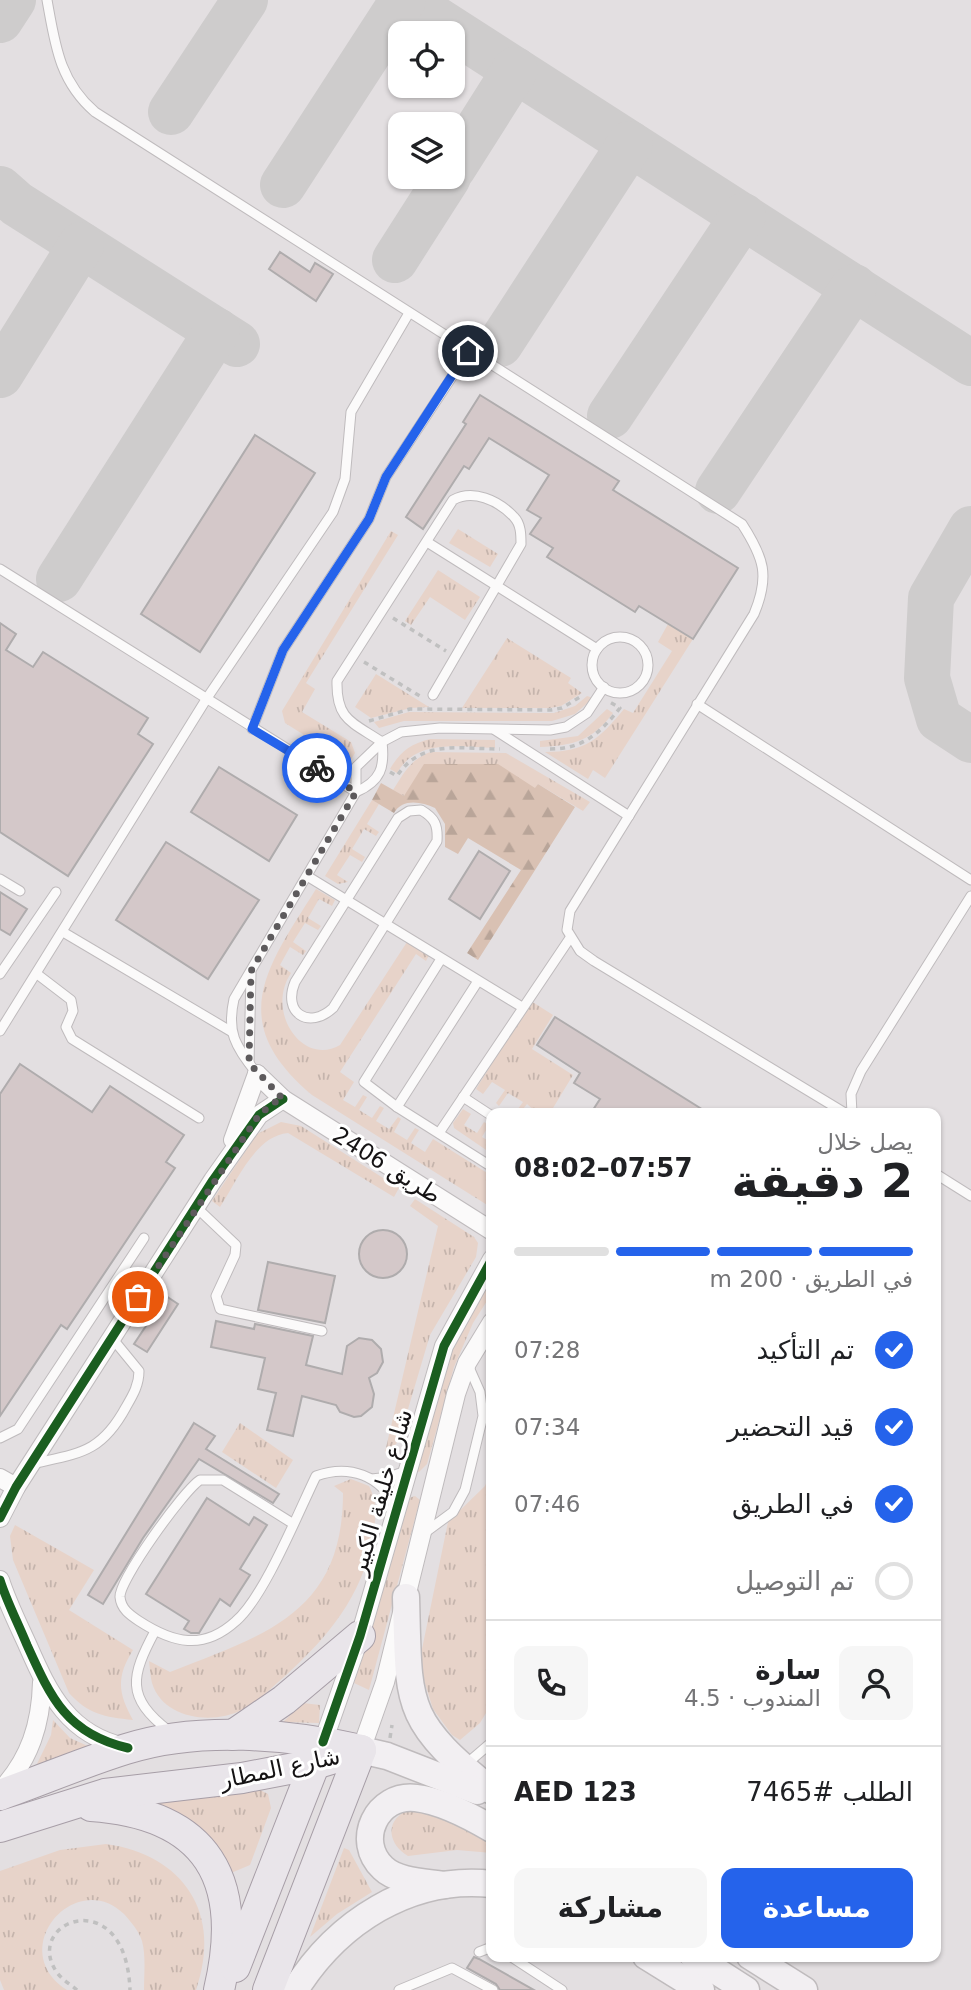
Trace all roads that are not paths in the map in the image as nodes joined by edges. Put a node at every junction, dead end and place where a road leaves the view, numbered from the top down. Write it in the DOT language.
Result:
graph roads {
  1 [pos="47,0"];
  2 [pos="409,313"];
  3 [pos="468,351"];
  4 [pos="427,542"];
  5 [pos="0,569"];
  6 [pos="497,586"];
  7 [pos="597,649"];
  8 [pos="601,692"];
  9 [pos="433,695"];
  10 [pos="206,698"];
  11 [pos="697,704"];
  12 [pos="252,729"];
  13 [pos="494,730"];
  14 [pos="382,742"];
  15 [pos="356,792"];
  16 [pos="629,816"];
  17 [pos="307,876"];
  18 [pos="0,879"];
  19 [pos="971,880"];
  20 [pos="20,891"];
  21 [pos="55,891"];
  22 [pos="971,897"];
  23 [pos="346,900"];
  24 [pos="385,924"];
  25 [pos="64,932"];
  26 [pos="570,938"];
  27 [pos="441,959"];
  28 [pos="1,970"];
  29 [pos="251,971"];
  30 [pos="37,974"];
  31 [pos="478,981"];
  32 [pos="522,1007"];
  33 [pos="0,1031"];
  34 [pos="232,1032"];
  35 [pos="253,1068"];
  36 [pos="463,1097"];
  37 [pos="283,1099"];
  38 [pos="397,1107"];
  39 [pos="837,1108"];
  40 [pos="852,1108"];
  41 [pos="486,1112"];
  42 [pos="199,1118"];
  43 [pos="439,1133"];
  44 [pos="486,1163"];
  45 [pos="941,1177"];
  46 [pos="213,1180"];
  47 [pos="971,1196"];
  48 [pos="196,1207"];
  49 [pos="486,1227"];
  50 [pos="144,1238"];
  51 [pos="486,1270"];
  52 [pos="322,1331"];
  53 [pos="486,1332"];
  54 [pos="112,1338"];
  55 [pos="467,1363"];
  56 [pos="0,1438"];
  57 [pos="30,1464"];
  58 [pos="406,1473"];
  59 [pos="371,1479"];
  60 [pos="8,1482"];
  61 [pos="432,1491"];
  62 [pos="397,1510"];
  63 [pos="0,1518"];
  64 [pos="292,1523"];
  65 [pos="421,1535"];
  66 [pos="0,1580"];
  67 [pos="406,1597"];
  68 [pos="155,1631"];
  69 [pos="360,1636"];
  70 [pos="42,1678"];
  71 [pos="233,1735"];
  72 [pos="187,1739"];
  73 [pos="486,1747"];
  74 [pos="128,1748"];
  75 [pos="361,1750"];
  76 [pos="319,1753"];
  77 [pos="455,1761"];
  78 [pos="486,1786"];
  79 [pos="0,1793"];
  80 [pos="486,1794"];
  81 [pos="66,1804"];
  82 [pos="486,1826"];
  83 [pos="0,1827"];
  84 [pos="486,1884"];
  85 [pos="445,1885"];
  86 [pos="486,1949"];
  87 [pos="479,1952"];
  88 [pos="519,1962"];
  89 [pos="650,1962"];
  90 [pos="654,1962"];
  91 [pos="702,1962"];
  92 [pos="760,1962"];
  93 [pos="219,1990"];
  94 [pos="225,1990"];
  95 [pos="268,1990"];
  96 [pos="295,1990"];
  97 [pos="399,1990"];
  98 [pos="493,1990"];
  99 [pos="562,1990"];
  100 [pos="679,1990"];
  101 [pos="701,1990"];
  102 [pos="746,1990"];
  103 [pos="804,1990"];
  1 -- 2 [label="lane"];
  2 -- 3 [label="lane"];
  2 -- 10 [label="lane"];
  3 -- 11 [label="lane"];
  3 -- 12 [label="lane"];
  4 -- 6 [label="lane"];
  4 -- 6 [label="lane"];
  4 -- 14 [label="lane"];
  5 -- 10 [label="lane"];
  6 -- 7 [label="lane"];
  6 -- 9 [label="lane"];
  7 -- 8 [label="lane"];
  7 -- 8 [label="lane"];
  8 -- 13 [label="lane"];
  10 -- 12 [label="lane"];
  10 -- 25 [label="lane"];
  11 -- 16 [label="lane"];
  11 -- 19 [label="lane"];
  12 -- 15 [label="lane"];
  13 -- 14 [label="lane"];
  13 -- 16 [label="lane"];
  14 -- 15 [label="lane"];
  14 -- 15 [label="lane"];
  15 -- 17 [label="lane"];
  16 -- 26 [label="lane"];
  17 -- 23 [label="lane"];
  17 -- 29 [label="lane"];
  18 -- 20 [label="lane"];
  21 -- 28 [label="lane"];
  22 -- 40 [label="lane"];
  23 -- 24 [label="lane"];
  23 -- 24 [label="lane"];
  23 -- 24 [label="lane"];
  24 -- 27 [label="lane"];
  25 -- 30 [label="lane"];
  25 -- 34 [label="lane"];
  26 -- 32 [label="lane"];
  26 -- 39 [label="lane"];
  27 -- 31 [label="lane"];
  27 -- 38 [label="lane"];
  29 -- 34 [label="lane"];
  29 -- 35 [label="lane"];
  30 -- 33 [label="lane"];
  30 -- 42 [label="lane"];
  31 -- 32 [label="lane"];
  31 -- 38 [label="lane"];
  32 -- 36 [label="lane"];
  34 -- 35 [label="lane"];
  35 -- 37 [label="street, طريق 2406"];
  35 -- 46 [label="street"];
  36 -- 41 [label="lane"];
  36 -- 43 [label="lane"];
  37 -- 46 [label="street"];
  37 -- 49 [label="street, طريق 2406"];
  38 -- 43 [label="lane"];
  43 -- 44 [label="lane"];
  45 -- 47 [label="lane"];
  46 -- 48 [label="street"];
  48 -- 52 [label="lane"];
  48 -- 54 [label="street"];
  50 -- 56 [label="lane"];
  51 -- 58 [label="street, شارع خليفة الكبير"];
  53 -- 55 [label="street, شارع خليفة الكبير"];
  54 -- 57 [label="street"];
  54 -- 57 [label="lane"];
  55 -- 61 [label="street, شارع خليفة الكبير"];
  55 -- 65 [label="lane"];
  57 -- 60 [label="street"];
  58 -- 59 [label="lane"];
  58 -- 61 [label="street"];
  58 -- 62 [label="street, شارع خليفة الكبير"];
  59 -- 62 [label="lane"];
  59 -- 64 [label="lane"];
  60 -- 63 [label="street"];
  61 -- 65 [label="street, شارع خليفة الكبير"];
  62 -- 69 [label="street, شارع خليفة الكبير"];
  64 -- 68 [label="lane"];
  64 -- 68 [label="lane"];
  65 -- 67 [label="street, شارع خليفة الكبير"];
  66 -- 70 [label="street"];
  67 -- 75 [label="street, شارع خليفة الكبير"];
  67 -- 77 [label="main road"];
  68 -- 72 [label="lane"];
  69 -- 71 [label="main road"];
  69 -- 76 [label="street, شارع خليفة الكبير"];
  70 -- 74 [label="street"];
  70 -- 79 [label="street"];
  71 -- 72 [label="main road, شارع المطار"];
  71 -- 76 [label="main road, شارع المطار"];
  72 -- 74 [label="main road, شارع المطار"];
  73 -- 77 [label="lane"];
  74 -- 79 [label="main road, شارع المطار"];
  75 -- 76 [label="main road, شارع المطار"];
  75 -- 80 [label="main road"];
  75 -- 95 [label="main road, شارع خليفة الكبير"];
  76 -- 81 [label="main road, شارع المطار"];
  76 -- 94 [label="main road, شارع خليفة الكبير"];
  77 -- 78 [label="main road"];
  81 -- 83 [label="main road, شارع المطار"];
  81 -- 93 [label="main road"];
  82 -- 85 [label="main road"];
  84 -- 85 [label="main road"];
  85 -- 96 [label="main road"];
  86 -- 87 [label="lane"];
  88 -- 99 [label="lane"];
  89 -- 100 [label="main road"];
  90 -- 101 [label="main road"];
  91 -- 102 [label="main road"];
  92 -- 103 [label="main road"];
  97 -- 98 [label="lane"];
}
